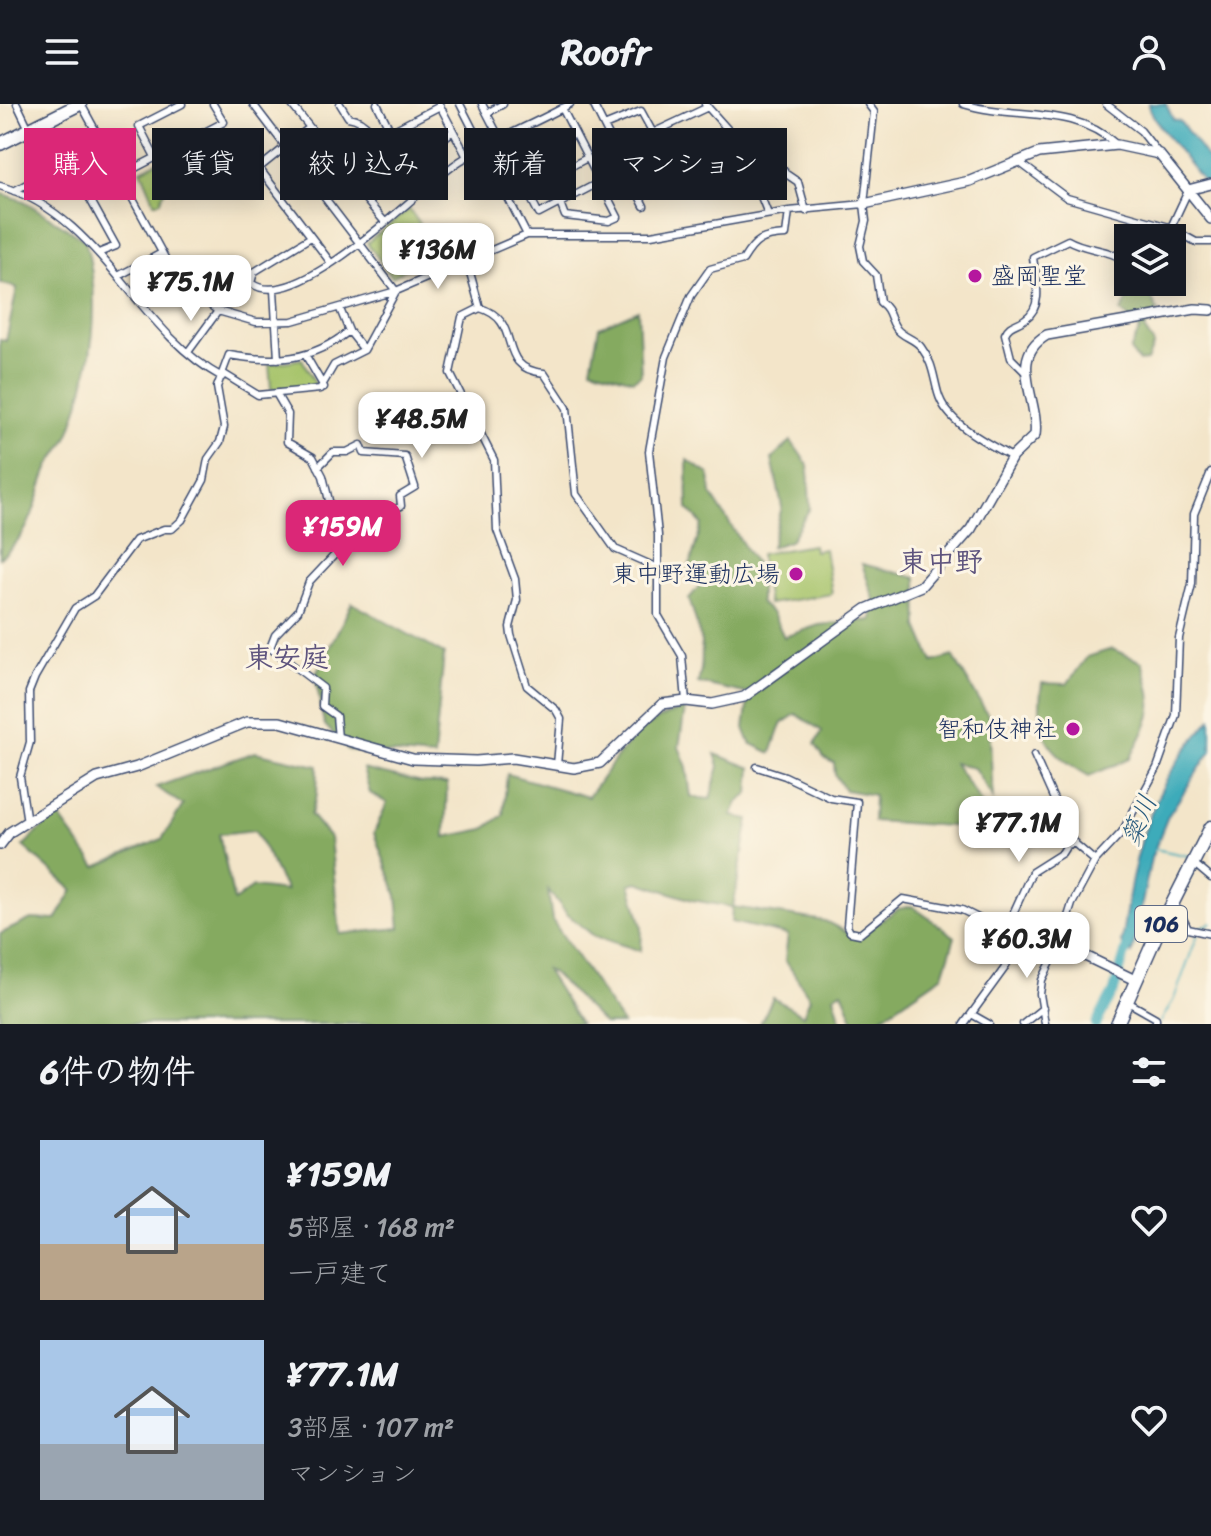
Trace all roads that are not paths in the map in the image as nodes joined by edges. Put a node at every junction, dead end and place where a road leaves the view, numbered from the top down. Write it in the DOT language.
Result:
graph roads {
  1 [pos="17,104"];
  2 [pos="67,104"];
  3 [pos="81,104"];
  4 [pos="182,104"];
  5 [pos="213,104"];
  6 [pos="253,104"];
  7 [pos="291,104"];
  8 [pos="340,104"];
  9 [pos="460,104"];
  10 [pos="482,104"];
  11 [pos="503,104"];
  12 [pos="570,104"];
  13 [pos="593,104"];
  14 [pos="868,104"];
  15 [pos="963,104"];
  16 [pos="1106,104"];
  17 [pos="380,105"];
  18 [pos="439,105"];
  19 [pos="706,106"];
  20 [pos="562,108"];
  21 [pos="487,113"];
  22 [pos="604,126"];
  23 [pos="28,128"];
  24 [pos="94,128"];
  25 [pos="212,128"];
  26 [pos="309,128"];
  27 [pos="368,128"];
  28 [pos="391,128"];
  29 [pos="397,128"];
  30 [pos="473,128"];
  31 [pos="494,128"];
  32 [pos="523,128"];
  33 [pos="572,128"];
  34 [pos="650,128"];
  35 [pos="663,128"];
  36 [pos="726,128"];
  37 [pos="24,129"];
  38 [pos="24,130"];
  39 [pos="453,131"];
  40 [pos="448,135"];
  41 [pos="0,136"];
  42 [pos="576,136"];
  43 [pos="280,142"];
  44 [pos="0,144"];
  45 [pos="1117,145"];
  46 [pos="152,151"];
  47 [pos="280,151"];
  48 [pos="464,151"];
  49 [pos="1159,154"];
  50 [pos="587,158"];
  51 [pos="464,159"];
  52 [pos="1019,162"];
  53 [pos="576,164"];
  54 [pos="592,167"];
  55 [pos="787,173"];
  56 [pos="1211,184"];
  57 [pos="0,186"];
  58 [pos="24,186"];
  59 [pos="592,186"];
  60 [pos="1193,189"];
  61 [pos="14,191"];
  62 [pos="280,196"];
  63 [pos="91,200"];
  64 [pos="132,200"];
  65 [pos="283,200"];
  66 [pos="327,200"];
  67 [pos="366,200"];
  68 [pos="510,200"];
  69 [pos="531,200"];
  70 [pos="609,200"];
  71 [pos="641,200"];
  72 [pos="762,200"];
  73 [pos="560,203"];
  74 [pos="864,204"];
  75 [pos="644,206"];
  76 [pos="789,211"];
  77 [pos="806,211"];
  78 [pos="768,214"];
  79 [pos="1211,219"];
  80 [pos="384,221"];
  81 [pos="1158,224"];
  82 [pos="1171,224"];
  83 [pos="527,235"];
  84 [pos="1186,236"];
  85 [pos="311,237"];
  86 [pos="360,241"];
  87 [pos="1211,242"];
  88 [pos="101,252"];
  89 [pos="160,254"];
  90 [pos="1114,258"];
  91 [pos="467,262"];
  92 [pos="331,263"];
  93 [pos="120,275"];
  94 [pos="274,290"];
  95 [pos="396,291"];
  96 [pos="480,308"];
  97 [pos="340,309"];
  98 [pos="1211,310"];
  99 [pos="218,311"];
  100 [pos="275,323"];
  101 [pos="349,331"];
  102 [pos="364,350"];
  103 [pos="188,352"];
  104 [pos="306,356"];
  105 [pos="278,359"];
  106 [pos="1024,371"];
  107 [pos="223,376"];
  108 [pos="324,387"];
  109 [pos="277,395"];
  110 [pos="1012,457"];
  111 [pos="318,467"];
  112 [pos="1211,472"];
  113 [pos="346,538"];
  114 [pos="658,568"];
  115 [pos="686,701"];
  116 [pos="338,738"];
  117 [pos="1034,755"];
  118 [pos="557,765"];
  119 [pos="757,767"];
  120 [pos="27,822"];
  121 [pos="1031,826"];
  122 [pos="1211,827"];
  123 [pos="1067,828"];
  124 [pos="1075,843"];
  125 [pos="0,845"];
  126 [pos="1095,861"];
  127 [pos="1192,862"];
  128 [pos="1211,878"];
  129 [pos="1170,905"];
  130 [pos="1005,931"];
  131 [pos="1211,934"];
  132 [pos="1020,939"];
  133 [pos="1058,948"];
  134 [pos="1131,978"];
  135 [pos="1126,1001"];
  136 [pos="1043,1008"];
  137 [pos="973,1015"];
  138 [pos="964,1024"];
  139 [pos="989,1024"];
  140 [pos="1023,1024"];
  141 [pos="1045,1024"];
  142 [pos="1117,1024"];
  143 [pos="1156,1024"];
  1 -- 23 [label="street"];
  2 -- 23 [label="highway"];
  3 -- 23 [label="highway"];
  3 -- 24 [label="street"];
  4 -- 46 [label="street"];
  5 -- 25 [label="street"];
  6 -- 43 [label="street"];
  7 -- 26 [label="street"];
  8 -- 27 [label="street"];
  9 -- 30 [label="street"];
  10 -- 21 [label="street"];
  11 -- 21 [label="street"];
  12 -- 20 [label="street"];
  13 -- 22 [label="street"];
  14 -- 74 [label="street"];
  15 -- 45 [label="street"];
  16 -- 49 [label="street"];
  17 -- 28 [label="street"];
  18 -- 29 [label="street"];
  18 -- 39 [label="street"];
  19 -- 35 [label="street"];
  19 -- 36 [label="street"];
  20 -- 32 [label="street"];
  20 -- 33 [label="street"];
  21 -- 31 [label="street"];
  22 -- 34 [label="street"];
  37 -- 41 [label="highway"];
  38 -- 44 [label="highway"];
  39 -- 40 [label="street"];
  39 -- 48 [label="street"];
  42 -- 50 [label="street"];
  45 -- 49 [label="street"];
  45 -- 52 [label="street"];
  47 -- 62 [label="street"];
  49 -- 60 [label="street"];
  50 -- 53 [label="street"];
  50 -- 54 [label="street"];
  51 -- 80 [label="street"];
  52 -- 74 [label="street"];
  52 -- 81 [label="street"];
  55 -- 77 [label="street"];
  56 -- 60 [label="street"];
  57 -- 61 [label="street"];
  58 -- 61 [label="street"];
  59 -- 73 [label="street"];
  60 -- 79 [label="street"];
  60 -- 82 [label="street"];
  61 -- 88 [label="street"];
  63 -- 88 [label="street"];
  64 -- 89 [label="street"];
  65 -- 85 [label="street"];
  66 -- 86 [label="street"];
  67 -- 80 [label="street"];
  68 -- 83 [label="street"];
  69 -- 73 [label="street"];
  70 -- 73 [label="street"];
  71 -- 75 [label="street"];
  72 -- 78 [label="street"];
  74 -- 77 [label="street"];
  74 -- 110 [label="street"];
  76 -- 77 [label="street"];
  76 -- 78 [label="street"];
  76 -- 114 [label="street"];
  78 -- 83 [label="street"];
  80 -- 86 [label="street"];
  83 -- 91 [label="street"];
  84 -- 87 [label="street"];
  85 -- 92 [label="street"];
  85 -- 94 [label="street"];
  86 -- 92 [label="street"];
  86 -- 95 [label="street"];
  88 -- 93 [label="street"];
  89 -- 93 [label="street"];
  89 -- 99 [label="street"];
  90 -- 106 [label="street"];
  91 -- 95 [label="street"];
  91 -- 96 [label="street"];
  92 -- 94 [label="street"];
  93 -- 103 [label="street"];
  94 -- 100 [label="street"];
  95 -- 97 [label="street"];
  95 -- 102 [label="street"];
  96 -- 114 [label="street"];
  96 -- 118 [label="street"];
  97 -- 100 [label="street"];
  97 -- 101 [label="street"];
  98 -- 106 [label="street"];
  99 -- 100 [label="street"];
  99 -- 103 [label="street"];
  100 -- 105 [label="street"];
  101 -- 102 [label="street"];
  101 -- 104 [label="street"];
  102 -- 108 [label="street"];
  103 -- 107 [label="street"];
  104 -- 105 [label="street"];
  104 -- 108 [label="street"];
  105 -- 107 [label="street"];
  106 -- 110 [label="street"];
  107 -- 109 [label="street"];
  107 -- 120 [label="street"];
  108 -- 109 [label="street"];
  109 -- 111 [label="street"];
  110 -- 115 [label="street"];
  111 -- 113 [label="street"];
  111 -- 113 [label="street"];
  112 -- 126 [label="street"];
  113 -- 116 [label="street"];
  114 -- 115 [label="street"];
  115 -- 118 [label="street"];
  116 -- 118 [label="street"];
  116 -- 120 [label="street"];
  117 -- 123 [label="street"];
  119 -- 130 [label="street"];
  120 -- 125 [label="street"];
  121 -- 123 [label="street"];
  122 -- 127 [label="highway, 106"];
  123 -- 124 [label="street"];
  124 -- 126 [label="street"];
  124 -- 130 [label="street"];
  126 -- 133 [label="street"];
  127 -- 128 [label="street"];
  127 -- 129 [label="highway, 106"];
  129 -- 131 [label="street"];
  129 -- 134 [label="highway, 106"];
  130 -- 132 [label="street"];
  132 -- 133 [label="street"];
  132 -- 137 [label="street"];
  133 -- 134 [label="street"];
  133 -- 136 [label="street"];
  134 -- 135 [label="highway, 106"];
  135 -- 142 [label="highway, 106"];
  135 -- 143 [label="street"];
  136 -- 140 [label="street"];
  136 -- 141 [label="street"];
  137 -- 138 [label="street"];
  137 -- 139 [label="street"];
}
